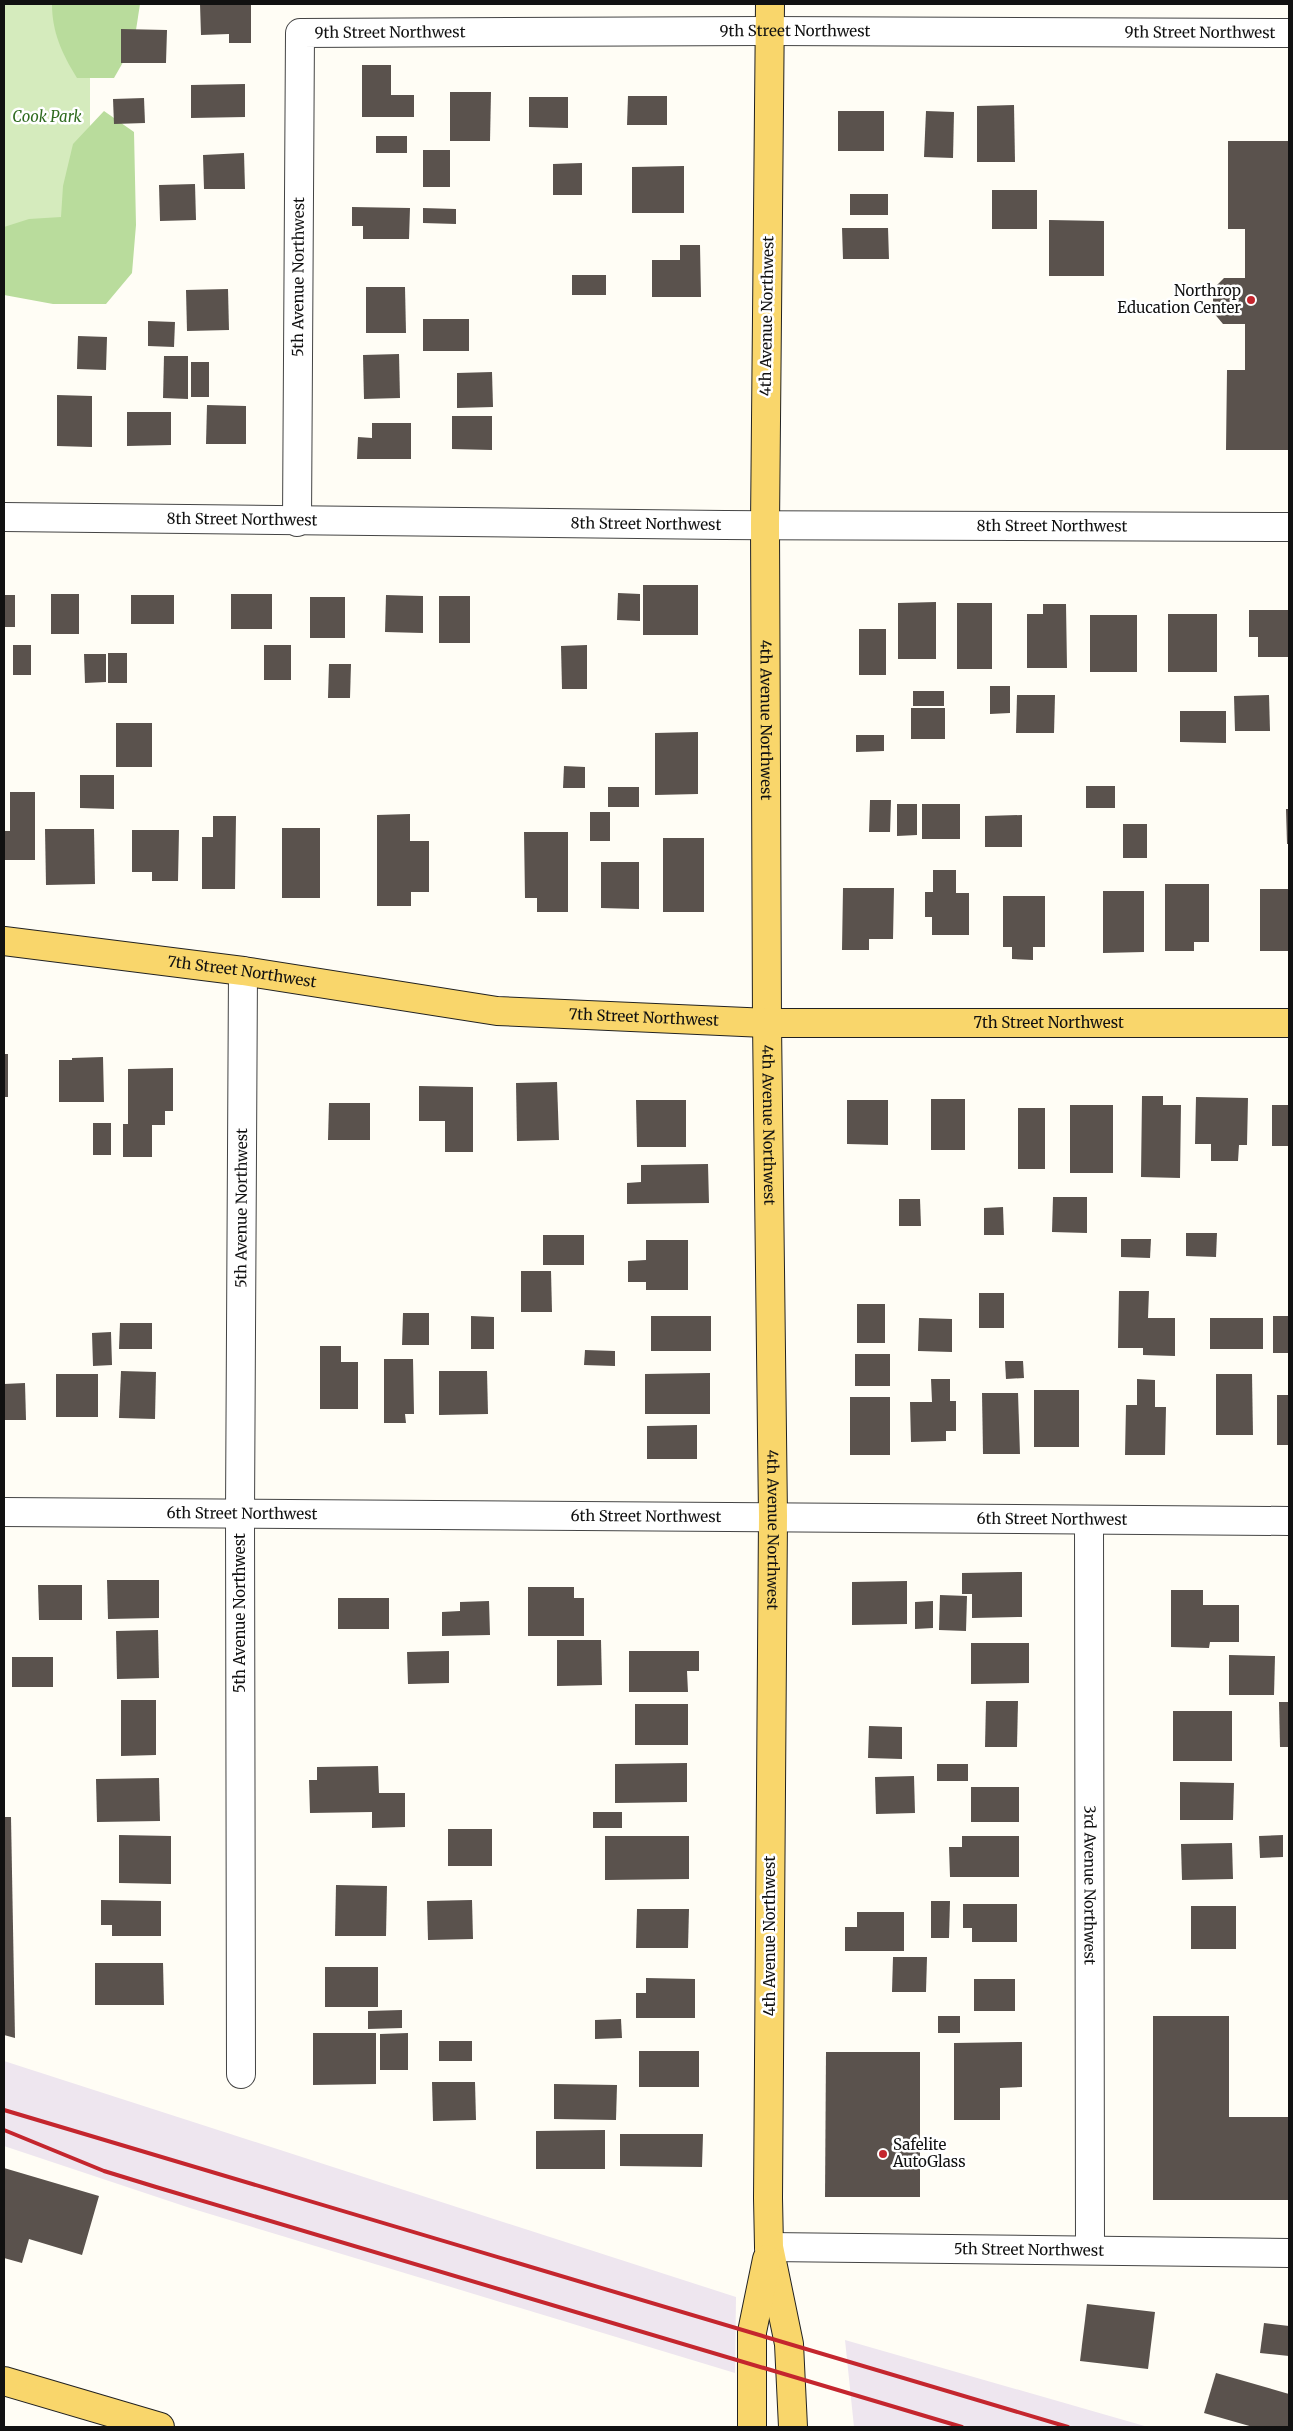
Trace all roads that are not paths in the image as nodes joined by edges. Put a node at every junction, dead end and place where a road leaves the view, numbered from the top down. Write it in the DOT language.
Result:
graph roads {
  1 [pos="770,4"];
  2 [pos="770,31"];
  3 [pos="300,33"];
  4 [pos="1289,33"];
  5 [pos="4,517"];
  6 [pos="297,522"];
  7 [pos="765,525"];
  8 [pos="1289,527"];
  9 [pos="4,941"];
  10 [pos="243,971"];
  11 [pos="767,1023"];
  12 [pos="1289,1023"];
  13 [pos="4,1512"];
  14 [pos="240,1512"];
  15 [pos="773,1516"];
  16 [pos="1089,1520"];
  17 [pos="1289,1521"];
  18 [pos="241,2074"];
  19 [pos="769,2248"];
  20 [pos="1090,2250"];
  21 [pos="1289,2253"];
  22 [pos="4,2381"];
  23 [pos="160,2427"];
  24 [pos="752,2427"];
  25 [pos="793,2427"];
  1 -- 2 [label="main road, 4th Avenue Northwest"];
  2 -- 3 [label="street, 9th Street Northwest"];
  2 -- 4 [label="street, 9th Street Northwest"];
  2 -- 7 [label="main road, 4th Avenue Northwest"];
  3 -- 6 [label="street, 5th Avenue Northwest"];
  5 -- 6 [label="street, 8th Street Northwest"];
  6 -- 7 [label="street, 8th Street Northwest"];
  7 -- 8 [label="street, 8th Street Northwest"];
  7 -- 11 [label="main road, 4th Avenue Northwest"];
  9 -- 10 [label="main road, 7th Street Northwest"];
  10 -- 11 [label="main road, 7th Street Northwest"];
  10 -- 14 [label="street, 5th Avenue Northwest"];
  11 -- 12 [label="main road, 7th Street Northwest"];
  11 -- 15 [label="main road, 4th Avenue Northwest"];
  13 -- 14 [label="street, 6th Street Northwest"];
  14 -- 15 [label="street, 6th Street Northwest"];
  14 -- 18 [label="street, 5th Avenue Northwest"];
  15 -- 16 [label="street, 6th Street Northwest"];
  15 -- 19 [label="main road, 4th Avenue Northwest"];
  16 -- 17 [label="street, 6th Street Northwest"];
  16 -- 20 [label="street, 3rd Avenue Northwest"];
  19 -- 20 [label="street, 5th Street Northwest"];
  19 -- 24 [label="main road, 4th Avenue Northwest"];
  19 -- 25 [label="main road, 4th Avenue Northwest"];
  20 -- 21 [label="street, 5th Street Northwest"];
  22 -- 23 [label="main road"];
}
